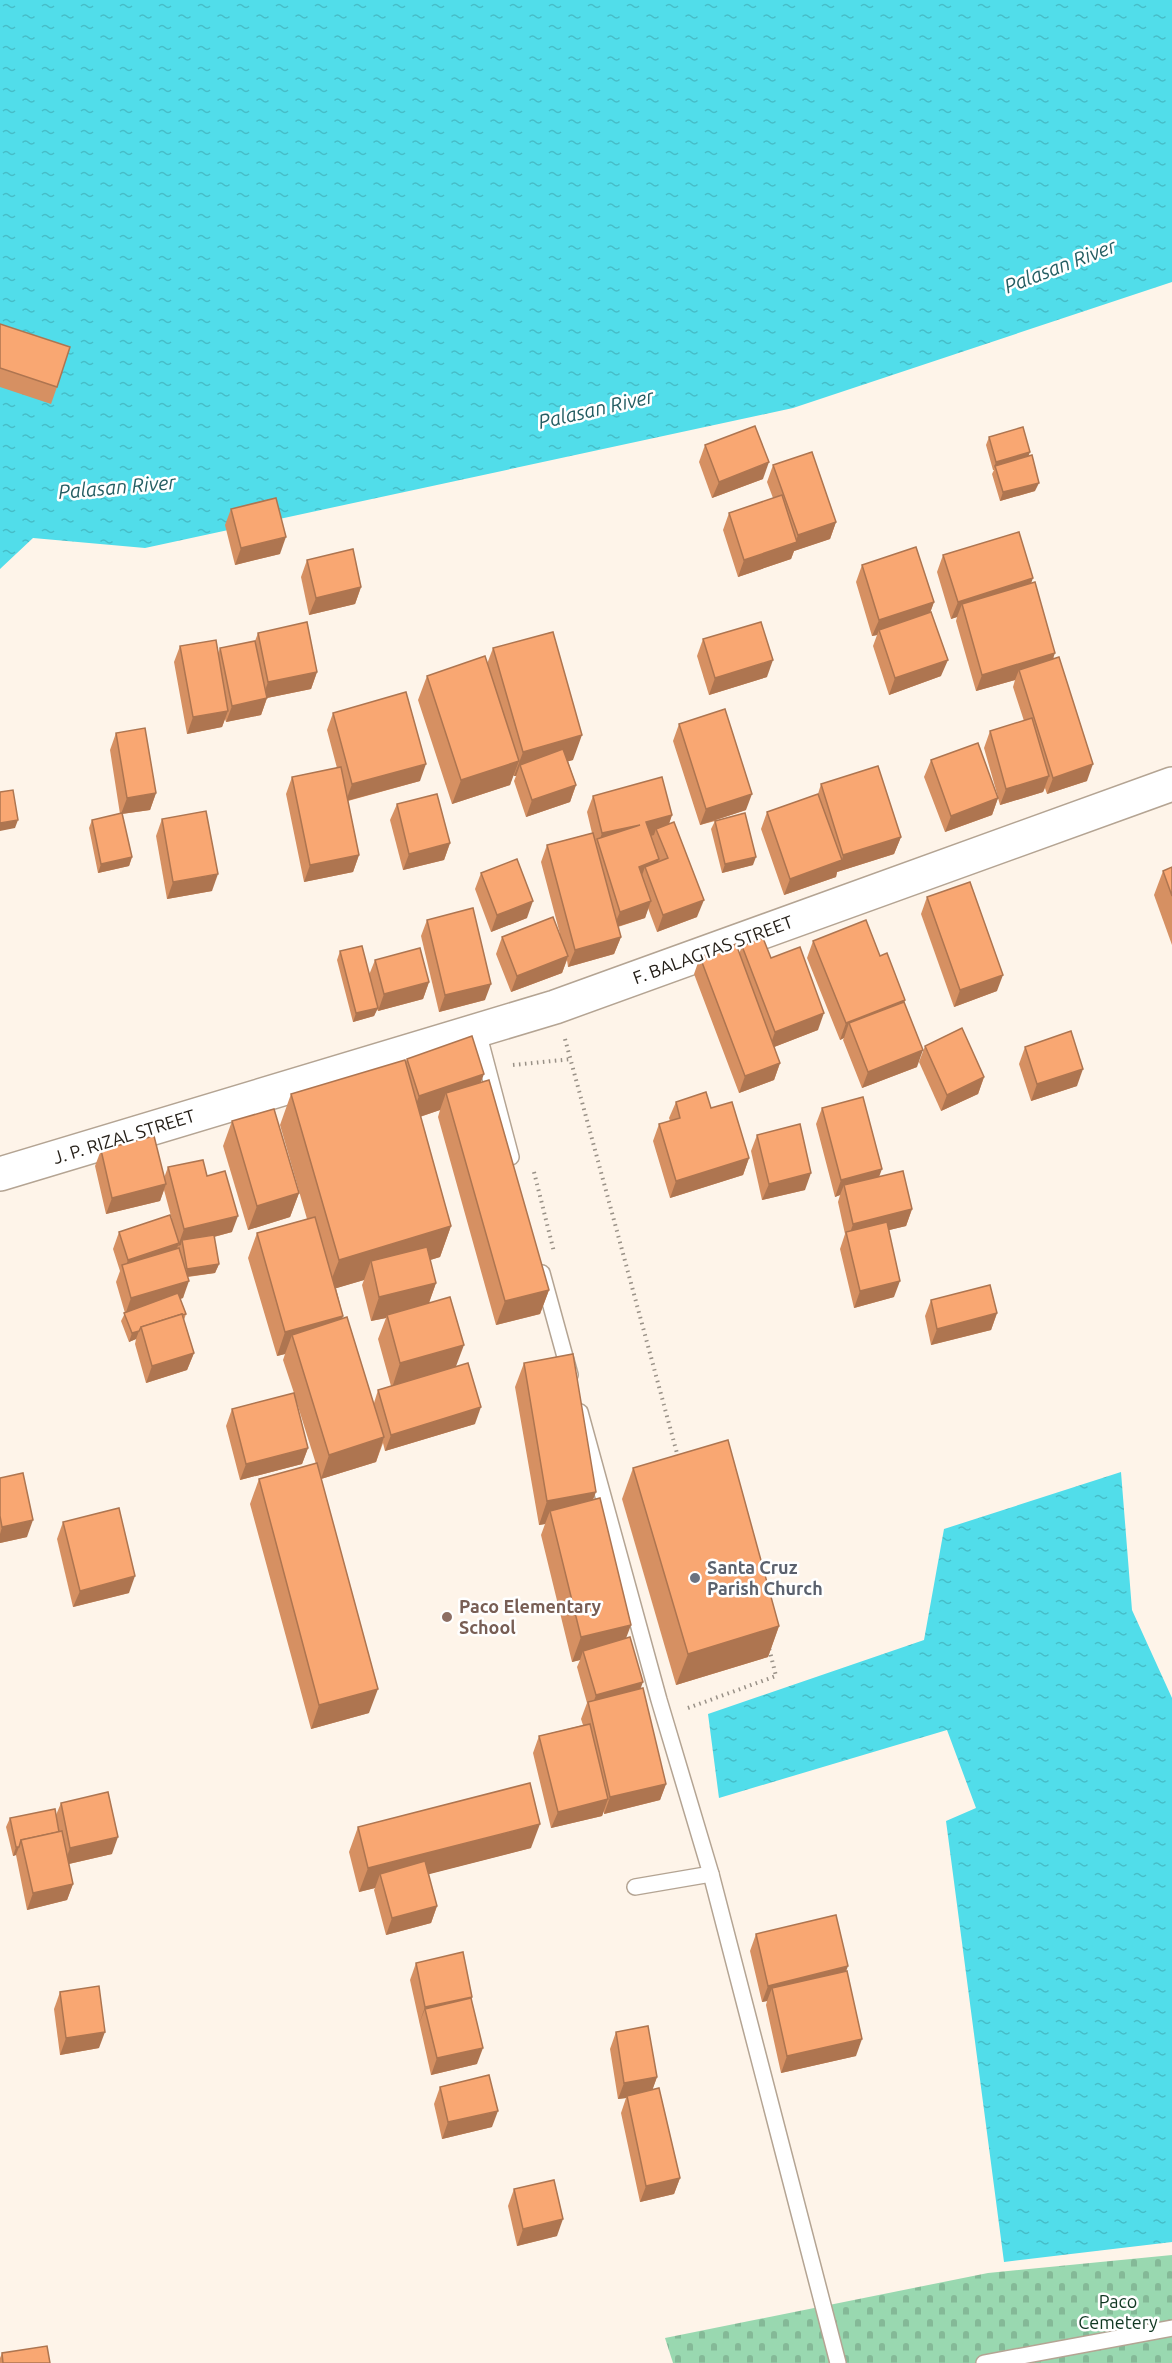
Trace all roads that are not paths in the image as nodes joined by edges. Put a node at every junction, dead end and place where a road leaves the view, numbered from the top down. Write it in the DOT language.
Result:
graph roads {
  1 [pos="1172,784"];
  2 [pos="485,1029"];
  3 [pos="247,1099"];
  4 [pos="514,1170"];
  5 [pos="0,1174"];
  6 [pos="540,1263"];
  7 [pos="711,1874"];
  8 [pos="635,1887"];
  9 [pos="1172,2328"];
  10 [pos="838,2363"];
  11 [pos="984,2363"];
  1 -- 2 [label="main road, F. BALAGTAS STREET"];
  2 -- 3 [label="main road, F. BALAGTAS STREET"];
  2 -- 4 [label="lane"];
  3 -- 5 [label="main road, J. P. RIZAL STREET"];
  6 -- 7 [label="lane"];
  7 -- 8 [label="lane"];
  7 -- 10 [label="lane"];
  9 -- 11 [label="lane"];
}
